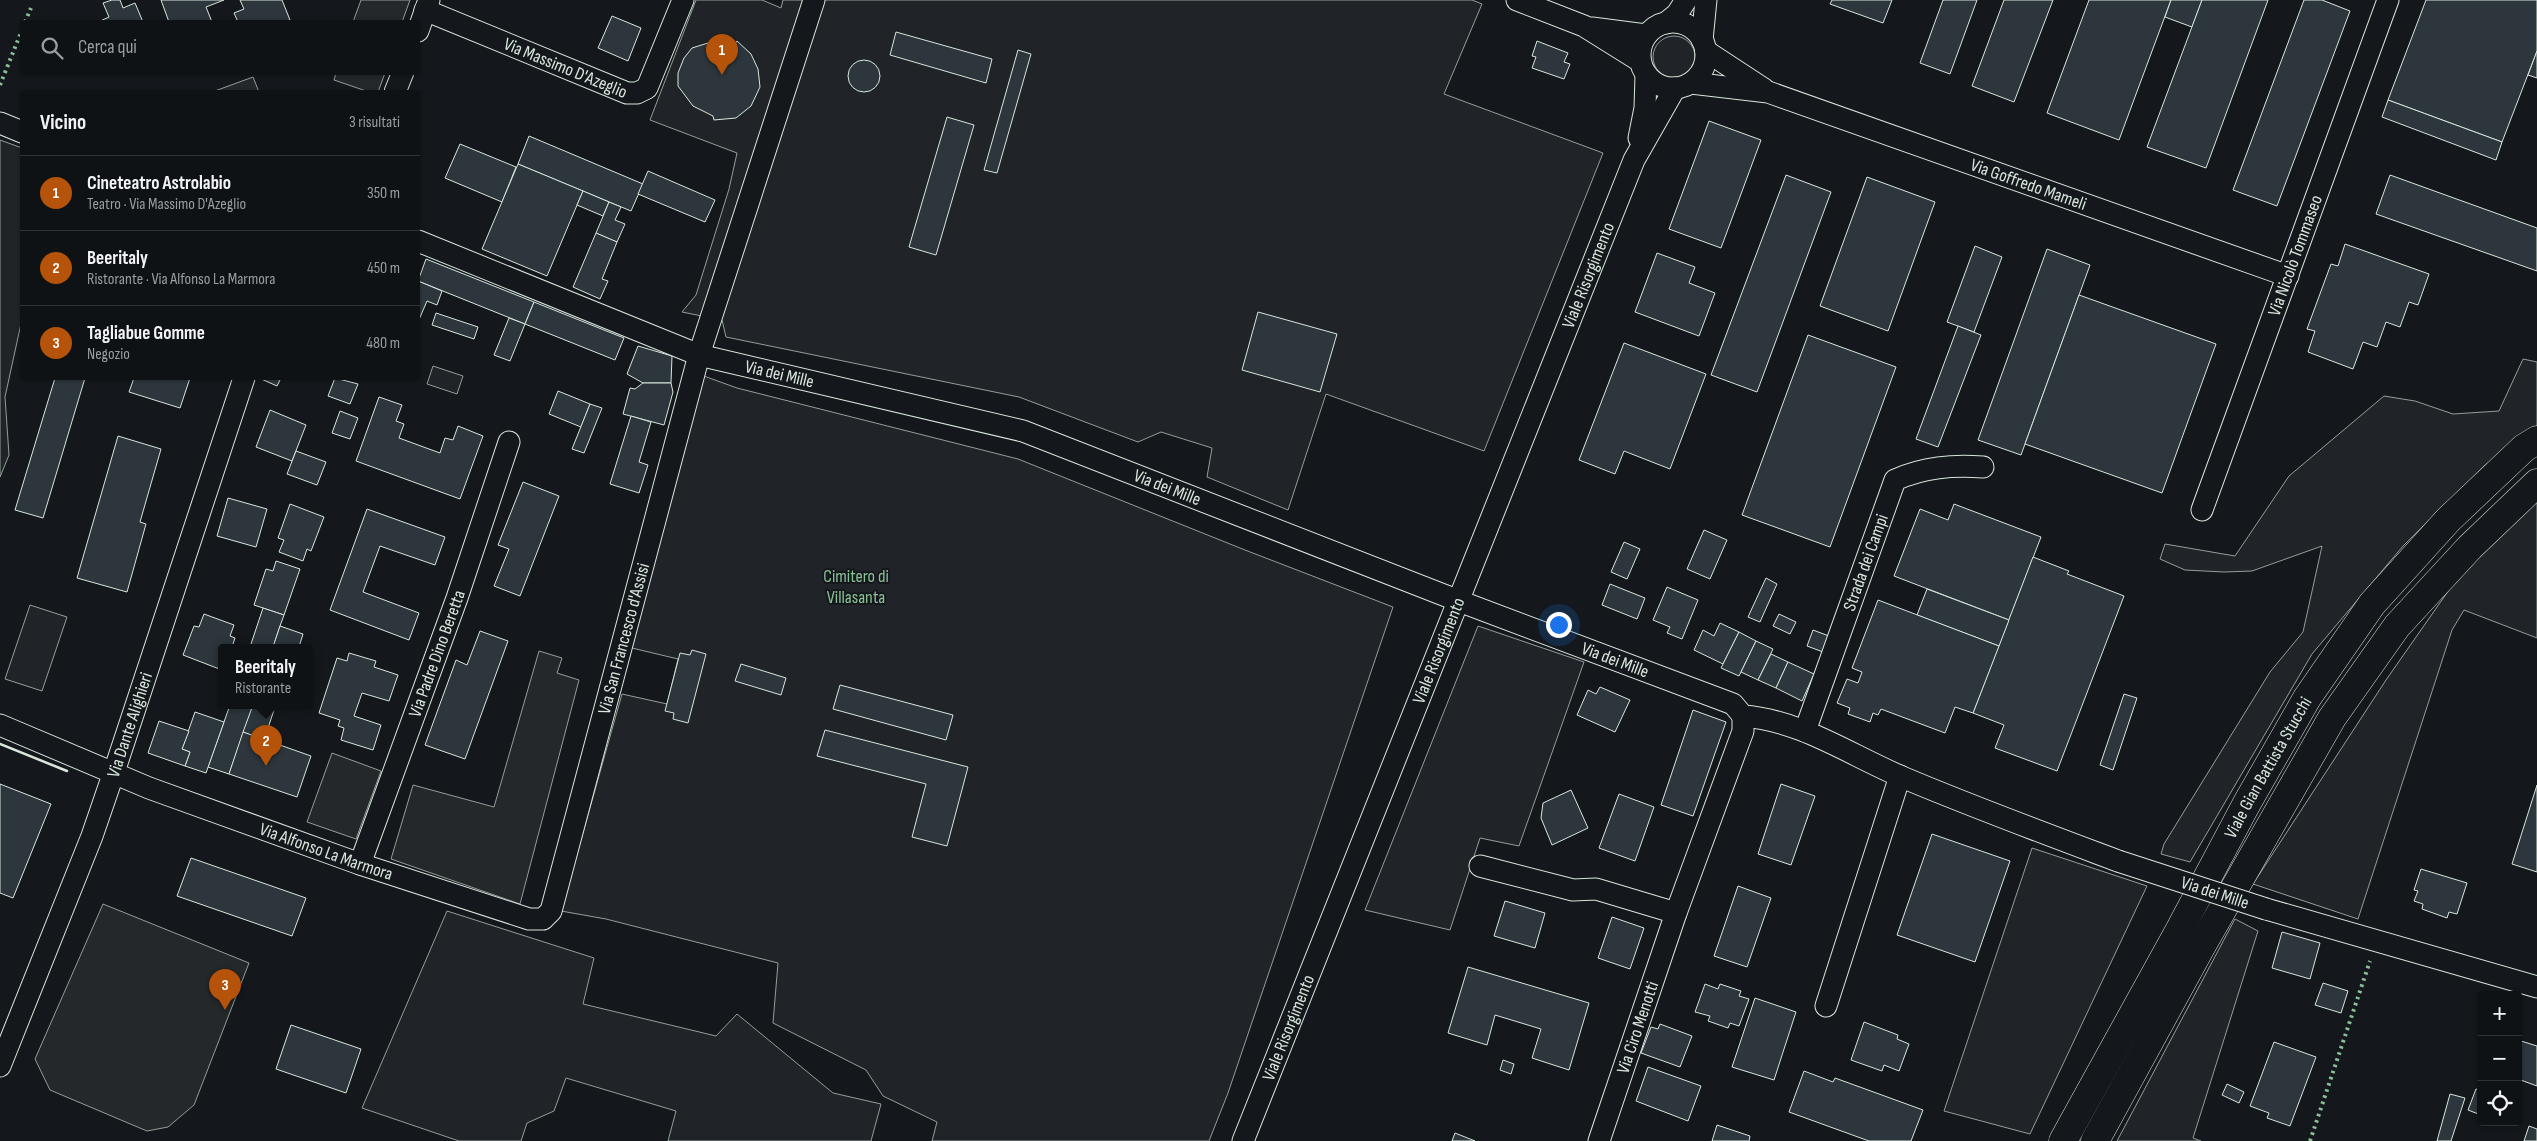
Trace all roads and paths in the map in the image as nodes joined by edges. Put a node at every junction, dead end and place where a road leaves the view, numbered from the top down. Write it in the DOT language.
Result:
graph roads {
  1 [pos="683,0"];
  2 [pos="814,0"];
  3 [pos="1517,0"];
  4 [pos="1686,0"];
  5 [pos="1706,0"];
  6 [pos="2388,0"];
  7 [pos="427,5"];
  8 [pos="1666,23"];
  9 [pos="420,25"];
  10 [pos="1584,26"];
  11 [pos="1646,35"];
  12 [pos="1704,45"];
  13 [pos="1643,68"];
  14 [pos="401,75"];
  15 [pos="1683,86"];
  16 [pos="396,90"];
  17 [pos="1768,92"];
  18 [pos="0,123"];
  19 [pos="20,131"];
  20 [pos="1634,160"];
  21 [pos="420,242"];
  22 [pos="2288,276"];
  23 [pos="699,355"];
  24 [pos="243,380"];
  25 [pos="2537,440"];
  26 [pos="509,442"];
  27 [pos="1983,467"];
  28 [pos="2537,483"];
  29 [pos="2202,510"];
  30 [pos="1459,601"];
  31 [pos="1743,716"];
  32 [pos="0,725"];
  33 [pos="1805,732"];
  34 [pos="114,772"];
  35 [pos="1900,776"];
  36 [pos="360,864"];
  37 [pos="1480,866"];
  38 [pos="1676,913"];
  39 [pos="542,920"];
  40 [pos="2537,987"];
  41 [pos="1826,1006"];
  42 [pos="0,1066"];
  43 [pos="1243,1141"];
  44 [pos="1599,1141"];
  45 [pos="2063,1141"];
  46 [pos="2095,1141"];
  1 -- 7 [label="street, Via Massimo D'Azeglio"];
  2 -- 23 [label="street, Via San Francesco d'Assisi"];
  3 -- 10 [label="street"];
  4 -- 8 [label="street"];
  5 -- 12 [label="street"];
  6 -- 22 [label="street, Via Nicolò Tommaseo"];
  7 -- 9 [label="street"];
  8 -- 11 [label="street"];
  8 -- 12 [label="street"];
  10 -- 11 [label="street"];
  10 -- 13 [label="street"];
  11 -- 13 [label="street"];
  12 -- 15 [label="street"];
  12 -- 17 [label="street, Via Goffredo Mameli"];
  13 -- 15 [label="street"];
  13 -- 20 [label="street, Viale Risorgimento"];
  14 -- 16 [label="street"];
  15 -- 17 [label="street, Via Goffredo Mameli"];
  15 -- 20 [label="street, Viale Risorgimento"];
  17 -- 22 [label="street, Via Goffredo Mameli"];
  18 -- 19 [label="street"];
  20 -- 30 [label="street, Viale Risorgimento"];
  21 -- 23 [label="street, Via dei Mille"];
  22 -- 29 [label="street, Via Nicolò Tommaseo"];
  23 -- 30 [label="street, Via dei Mille"];
  23 -- 39 [label="street, Via San Francesco d'Assisi"];
  24 -- 34 [label="street, Via Dante Alighieri"];
  25 -- 45 [label="highway, Viale Gian Battista Stucchi"];
  26 -- 36 [label="street, Via Padre Dino Beretta"];
  27 -- 33 [label="street, Strada dei Campi"];
  28 -- 46 [label="highway, Viale Gian Battista Stucchi"];
  30 -- 31 [label="street, Via dei Mille"];
  30 -- 43 [label="street, Viale Risorgimento"];
  31 -- 33 [label="street, Via dei Mille"];
  31 -- 38 [label="street, Via Ciro Menotti"];
  32 -- 34 [label="street, Via Alfonso La Marmora"];
  33 -- 35 [label="street, Via dei Mille"];
  34 -- 36 [label="street, Via Alfonso La Marmora"];
  34 -- 42 [label="street, Via Dante Alighieri"];
  35 -- 40 [label="street, Via dei Mille, bridge"];
  35 -- 41 [label="street"];
  36 -- 39 [label="street, Via Alfonso La Marmora"];
  37 -- 38 [label="street"];
  38 -- 44 [label="street, Via Ciro Menotti"];
}
